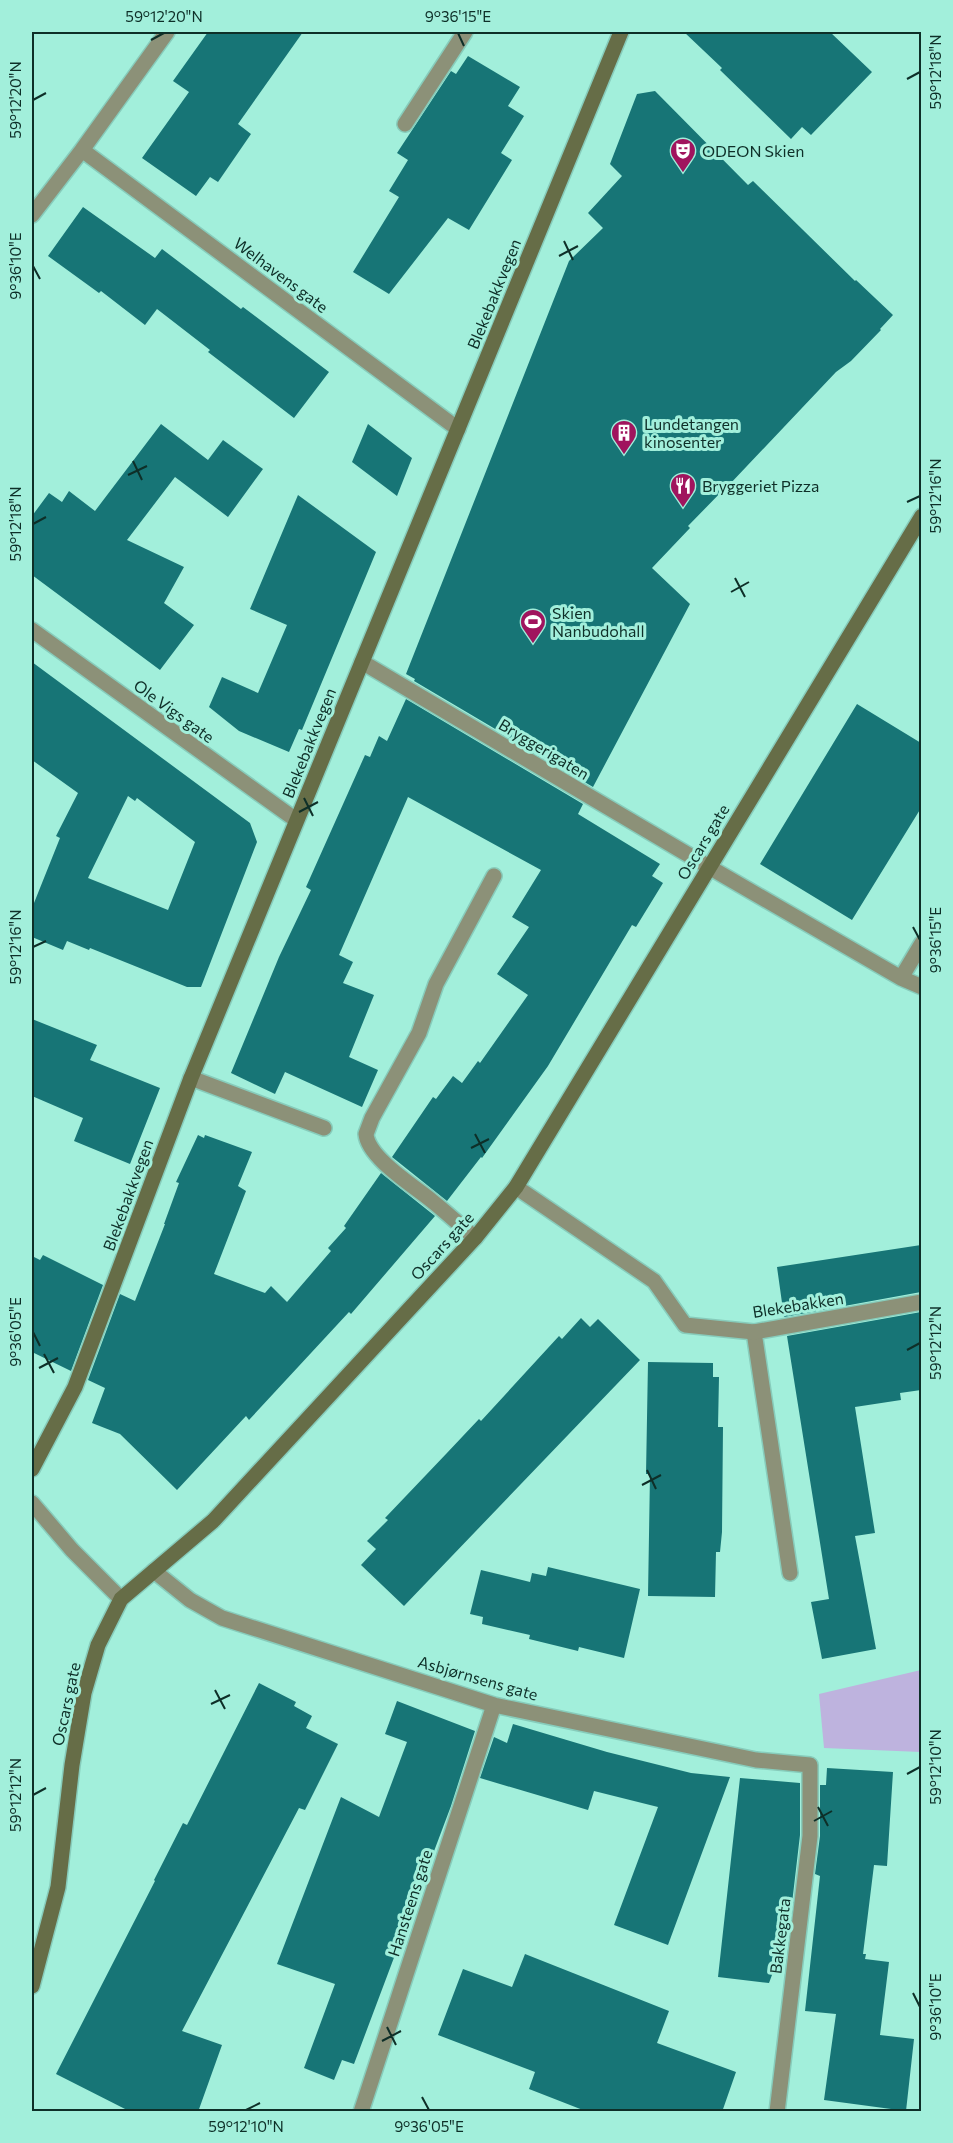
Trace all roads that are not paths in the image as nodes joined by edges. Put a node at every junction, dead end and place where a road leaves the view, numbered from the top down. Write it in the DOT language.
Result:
graph roads {
  1 [pos="167,32"];
  2 [pos="465,32"];
  3 [pos="621,32"];
  4 [pos="405,124"];
  5 [pos="82,150"];
  6 [pos="32,215"];
  7 [pos="458,429"];
  8 [pos="921,516"];
  9 [pos="32,630"];
  10 [pos="362,662"];
  11 [pos="296,820"];
  12 [pos="709,867"];
  13 [pos="494,876"];
  14 [pos="921,943"];
  15 [pos="901,978"];
  16 [pos="921,987"];
  17 [pos="191,1078"];
  18 [pos="324,1128"];
  19 [pos="516,1187"];
  20 [pos="475,1238"];
  21 [pos="921,1302"];
  22 [pos="754,1332"];
  23 [pos="32,1469"];
  24 [pos="32,1503"];
  25 [pos="154,1571"];
  26 [pos="790,1573"];
  27 [pos="121,1599"];
  28 [pos="494,1705"];
  29 [pos="810,1765"];
  30 [pos="32,1986"];
  31 [pos="361,2112"];
  32 [pos="777,2112"];
  1 -- 5 [label="street"];
  2 -- 4 [label="street"];
  3 -- 7 [label="street, Blekebakkvegen"];
  5 -- 6 [label="street"];
  5 -- 7 [label="street, Welhavens gate"];
  7 -- 10 [label="street, Blekebakkvegen"];
  8 -- 12 [label="street, Oscars gate"];
  9 -- 11 [label="street, Ole Vigs gate"];
  10 -- 11 [label="street, Blekebakkvegen"];
  10 -- 12 [label="street, Bryggerigaten"];
  11 -- 17 [label="street, Blekebakkvegen"];
  12 -- 15 [label="street, Bryggerigaten"];
  12 -- 19 [label="street, Oscars gate"];
  13 -- 20 [label="street"];
  14 -- 15 [label="street"];
  15 -- 16 [label="street, Bryggerigaten"];
  17 -- 18 [label="street"];
  17 -- 23 [label="street, Blekebakkvegen"];
  19 -- 20 [label="street, Oscars gate"];
  19 -- 22 [label="street, Blekebakken"];
  20 -- 25 [label="street, Oscars gate"];
  21 -- 22 [label="street, Blekebakken"];
  22 -- 26 [label="street"];
  24 -- 27 [label="street"];
  25 -- 27 [label="street, Oscars gate"];
  25 -- 28 [label="street, Asbjørnsens gate"];
  27 -- 30 [label="street, Oscars gate"];
  28 -- 29 [label="street, Asbjørnsens gate"];
  28 -- 31 [label="street, Hansteens gate"];
  29 -- 32 [label="street, Bakkegata"];
}
